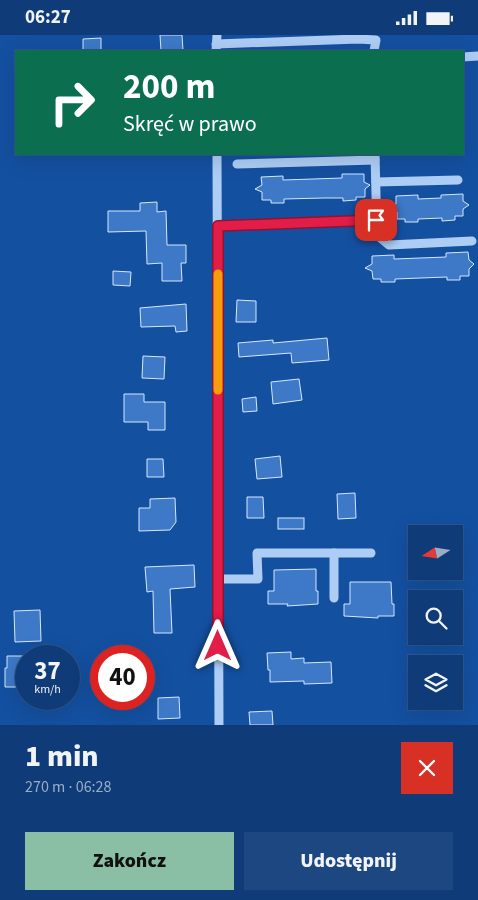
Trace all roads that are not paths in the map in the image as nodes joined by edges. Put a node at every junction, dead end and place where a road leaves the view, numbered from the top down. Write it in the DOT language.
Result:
graph roads {
  1 [pos="217,44"];
  2 [pos="374,50"];
  3 [pos="478,56"];
  4 [pos="464,57"];
  5 [pos="217,155"];
  6 [pos="375,157"];
  7 [pos="237,163"];
  8 [pos="458,180"];
  9 [pos="376,183"];
  10 [pos="376,220"];
  11 [pos="218,226"];
  12 [pos="472,241"];
  13 [pos="334,553"];
  14 [pos="371,553"];
  15 [pos="218,579"];
  16 [pos="334,598"];
  17 [pos="218,725"];
  1 -- 2 [label="street"];
  3 -- 4 [label="street"];
  5 -- 11 [label="street"];
  6 -- 7 [label="street"];
  6 -- 9 [label="street"];
  8 -- 9 [label="street"];
  9 -- 10 [label="street"];
  10 -- 11 [label="street"];
  10 -- 12 [label="street"];
  11 -- 15 [label="street"];
  13 -- 14 [label="street"];
  13 -- 15 [label="street"];
  13 -- 16 [label="street"];
  15 -- 17 [label="street"];
}
